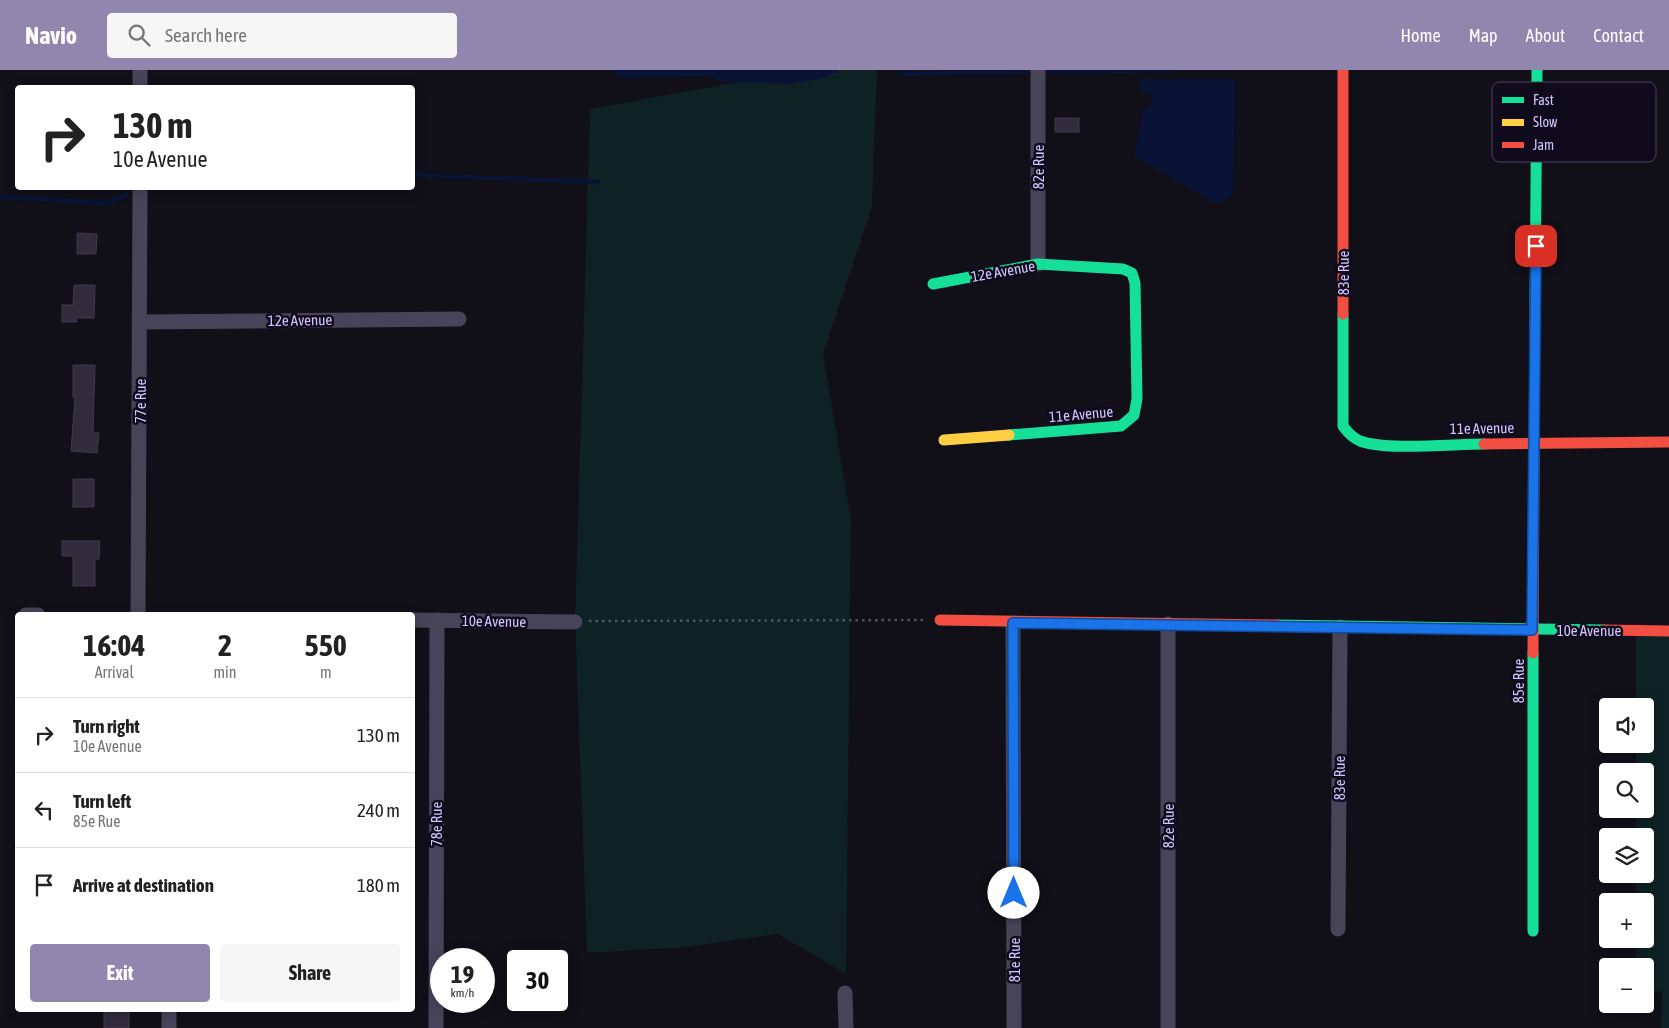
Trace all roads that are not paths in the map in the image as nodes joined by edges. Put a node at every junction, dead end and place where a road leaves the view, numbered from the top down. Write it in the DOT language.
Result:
graph roads {
  1 [pos="140,70"];
  2 [pos="1038,70"];
  3 [pos="1343,70"];
  4 [pos="140,85"];
  5 [pos="1537,162"];
  6 [pos="140,190"];
  7 [pos="1038,264"];
  8 [pos="1132,273"];
  9 [pos="934,284"];
  10 [pos="459,319"];
  11 [pos="140,322"];
  12 [pos="944,440"];
  13 [pos="1535,442"];
  14 [pos="1669,442"];
  15 [pos="1386,445"];
  16 [pos="138,612"];
  17 [pos="415,620"];
  18 [pos="437,620"];
  19 [pos="940,620"];
  20 [pos="575,622"];
  21 [pos="1013,623"];
  22 [pos="1168,624"];
  23 [pos="1340,626"];
  24 [pos="1532,630"];
  25 [pos="1669,631"];
  26 [pos="1338,929"];
  27 [pos="1533,931"];
  28 [pos="845,993"];
  29 [pos="169,1012"];
  30 [pos="169,1028"];
  31 [pos="436,1028"];
  32 [pos="846,1028"];
  33 [pos="1014,1028"];
  34 [pos="1168,1028"];
  1 -- 4 [label="street"];
  2 -- 7 [label="street, 82e Rue"];
  3 -- 15 [label="street, 83e Rue"];
  5 -- 13 [label="street, 85e Rue"];
  6 -- 11 [label="street, 77e Rue"];
  7 -- 8 [label="street, 12e Avenue"];
  7 -- 9 [label="street, 12e Avenue"];
  8 -- 12 [label="street, 11e Avenue"];
  10 -- 11 [label="street, 12e Avenue"];
  11 -- 16 [label="street, 77e Rue"];
  13 -- 14 [label="street, 11e Avenue"];
  13 -- 15 [label="street, 11e Avenue"];
  13 -- 24 [label="street, 85e Rue"];
  17 -- 18 [label="street, 10e Avenue"];
  18 -- 20 [label="street, 10e Avenue"];
  18 -- 31 [label="street, 78e Rue"];
  19 -- 21 [label="street, 10e Avenue"];
  21 -- 22 [label="street, 10e Avenue"];
  21 -- 33 [label="street, 81e Rue"];
  22 -- 23 [label="street, 10e Avenue"];
  22 -- 34 [label="street, 82e Rue"];
  23 -- 24 [label="street, 10e Avenue"];
  23 -- 26 [label="street, 83e Rue"];
  24 -- 25 [label="street, 10e Avenue"];
  24 -- 27 [label="street, 85e Rue"];
  28 -- 32 [label="street"];
  29 -- 30 [label="street"];
}
